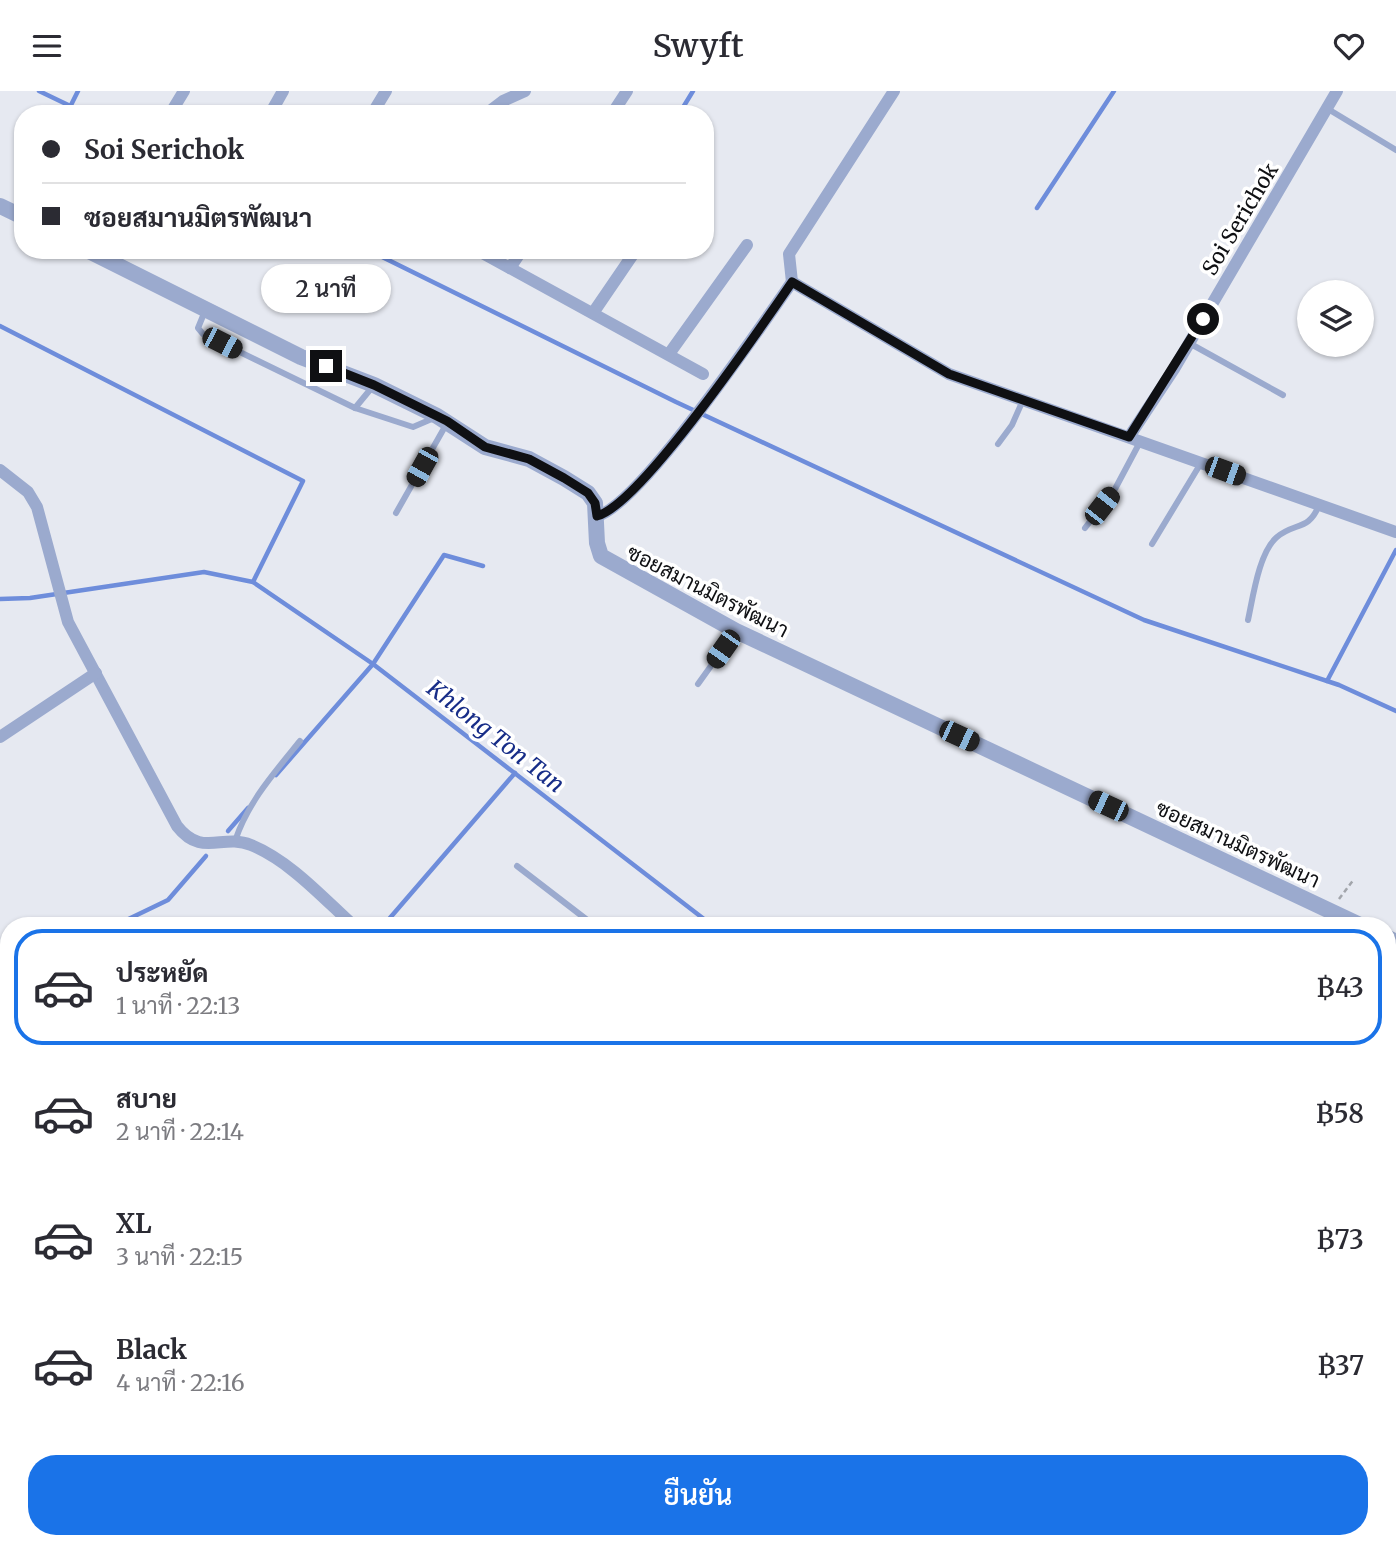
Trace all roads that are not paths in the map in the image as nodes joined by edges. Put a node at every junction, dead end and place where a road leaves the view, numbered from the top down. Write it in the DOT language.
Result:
graph roads {
  1 [pos="525,91"];
  2 [pos="894,91"];
  3 [pos="1338,91"];
  4 [pos="498,105"];
  5 [pos="1328,109"];
  6 [pos="1396,150"];
  7 [pos="747,245"];
  8 [pos="105,259"];
  9 [pos="494,259"];
  10 [pos="516,259"];
  11 [pos="630,259"];
  12 [pos="510,268"];
  13 [pos="792,282"];
  14 [pos="205,309"];
  15 [pos="593,313"];
  16 [pos="1189,343"];
  17 [pos="669,354"];
  18 [pos="301,357"];
  19 [pos="703,374"];
  20 [pos="292,377"];
  21 [pos="374,385"];
  22 [pos="1283,395"];
  23 [pos="1023,400"];
  24 [pos="355,408"];
  25 [pos="442,419"];
  26 [pos="1135,438"];
  27 [pos="998,444"];
  28 [pos="1201,463"];
  29 [pos="0,470"];
  30 [pos="1319,505"];
  31 [pos="396,513"];
  32 [pos="597,516"];
  33 [pos="1085,528"];
  34 [pos="1396,532"];
  35 [pos="1152,544"];
  36 [pos="1248,619"];
  37 [pos="736,631"];
  38 [pos="96,673"];
  39 [pos="698,684"];
  40 [pos="0,737"];
  41 [pos="300,741"];
  42 [pos="235,841"];
  43 [pos="517,866"];
  44 [pos="344,917"];
  45 [pos="583,917"];
  46 [pos="1345,917"];
  1 -- 4 [label="street"];
  2 -- 13 [label="street"];
  3 -- 5 [label="street, Soi Serichok"];
  5 -- 6 [label="lane"];
  5 -- 16 [label="street, Soi Serichok"];
  7 -- 17 [label="street"];
  8 -- 14 [label="street, ซอยสมานมิตรพัฒนา"];
  9 -- 12 [label="street"];
  10 -- 12 [label="street"];
  11 -- 15 [label="street"];
  12 -- 15 [label="street"];
  13 -- 23 [label="street"];
  13 -- 32 [label="street"];
  14 -- 18 [label="street, ซอยสมานมิตรพัฒนา"];
  14 -- 20 [label="lane"];
  15 -- 17 [label="street"];
  16 -- 22 [label="lane"];
  16 -- 26 [label="street, Soi Serichok"];
  17 -- 19 [label="street"];
  18 -- 20 [label="lane"];
  18 -- 21 [label="street, ซอยสมานมิตรพัฒนา"];
  20 -- 24 [label="lane"];
  21 -- 24 [label="lane"];
  21 -- 25 [label="street, ซอยสมานมิตรพัฒนา"];
  23 -- 26 [label="street"];
  23 -- 27 [label="lane"];
  24 -- 25 [label="lane"];
  25 -- 31 [label="lane"];
  25 -- 32 [label="street, ซอยสมานมิตรพัฒนา"];
  26 -- 28 [label="street"];
  26 -- 33 [label="lane"];
  28 -- 30 [label="street"];
  28 -- 35 [label="lane"];
  29 -- 38 [label="street"];
  30 -- 34 [label="street"];
  30 -- 36 [label="lane"];
  32 -- 37 [label="street, ซอยสมานมิตรพัฒนา"];
  37 -- 39 [label="lane"];
  37 -- 46 [label="street, ซอยสมานมิตรพัฒนา"];
  38 -- 40 [label="street"];
  38 -- 42 [label="street"];
  41 -- 42 [label="lane"];
  42 -- 44 [label="street"];
  43 -- 45 [label="lane"];
}
